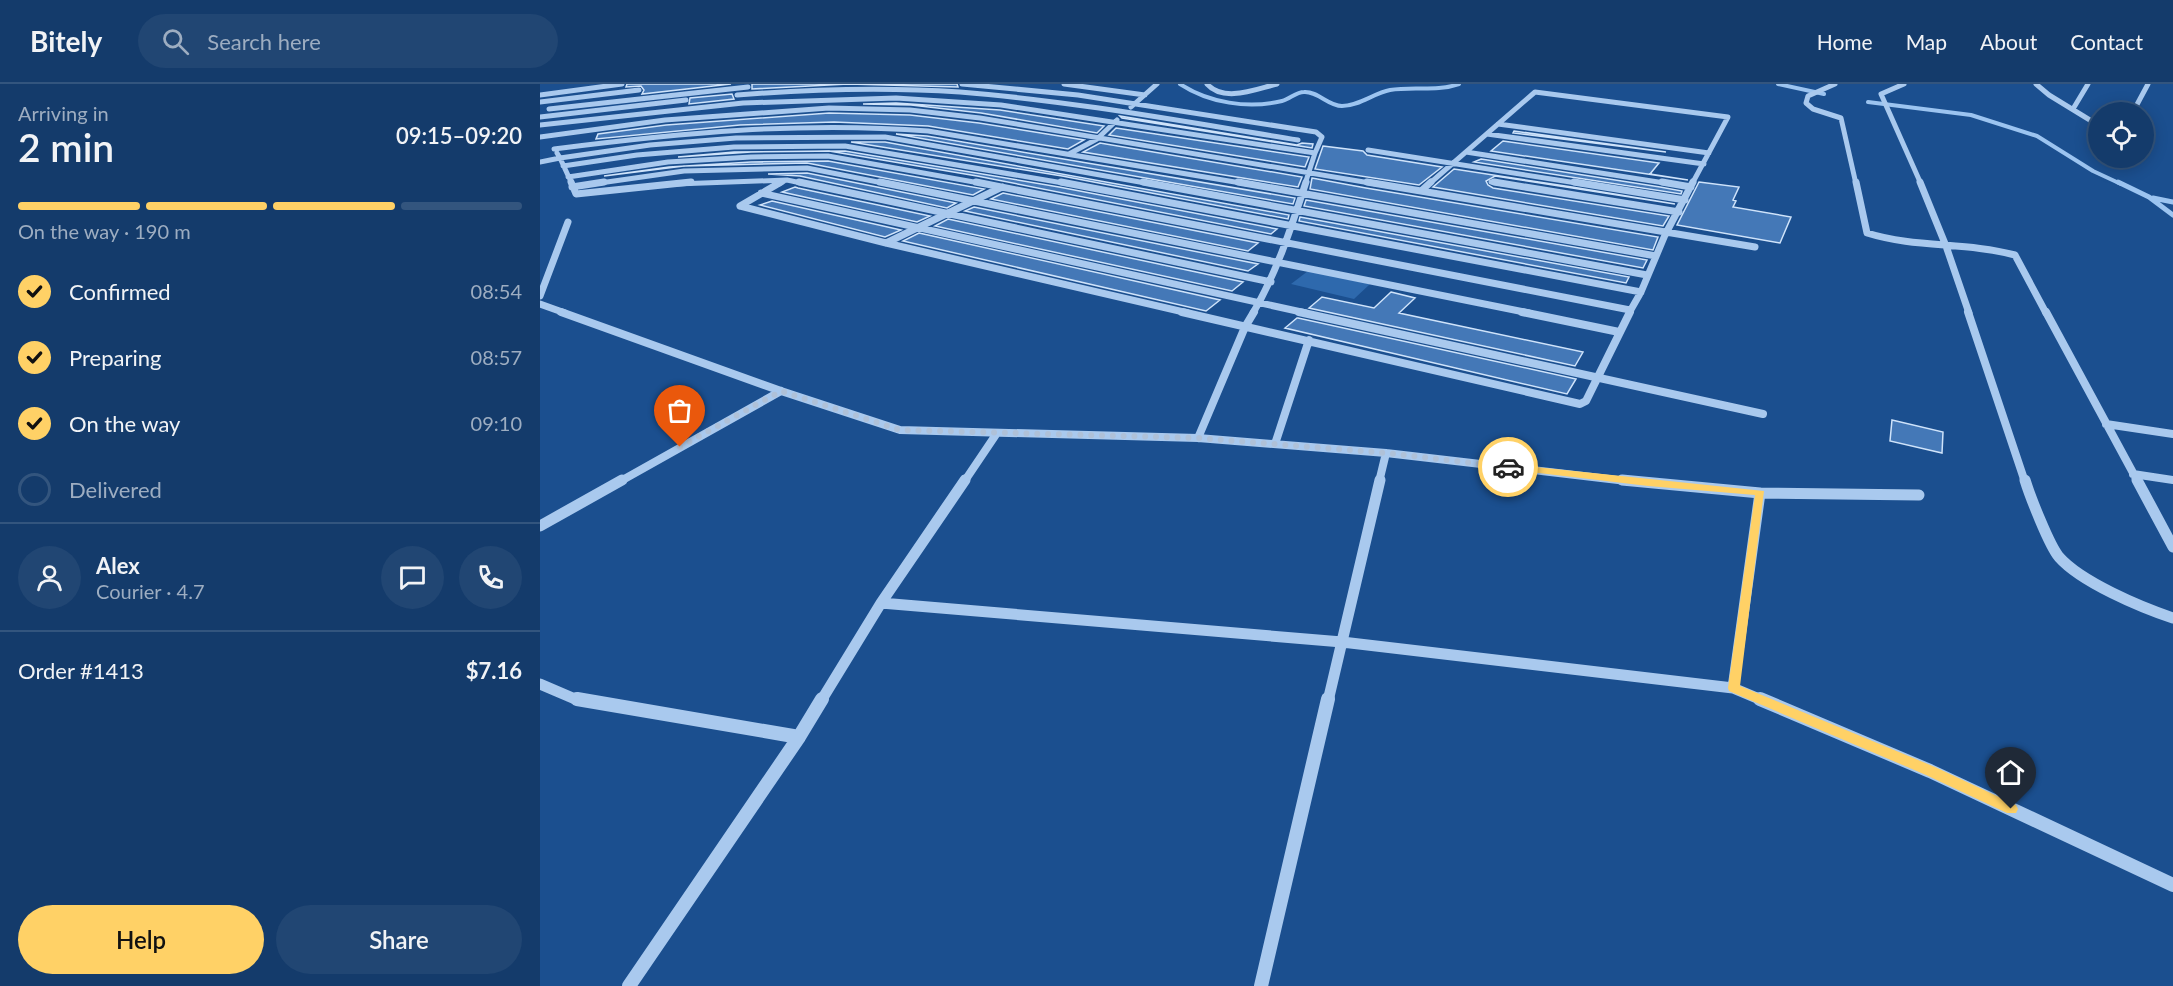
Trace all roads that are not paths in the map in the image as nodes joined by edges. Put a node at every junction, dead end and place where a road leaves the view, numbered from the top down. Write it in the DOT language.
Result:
graph roads {
  1 [pos="625,84"];
  2 [pos="802,84"];
  3 [pos="957,84"];
  4 [pos="962,84"];
  5 [pos="1065,84"];
  6 [pos="1207,84"];
  7 [pos="1276,84"];
  8 [pos="1835,84"];
  9 [pos="1904,84"];
  10 [pos="2036,84"];
  11 [pos="2088,84"];
  12 [pos="2148,84"];
  13 [pos="608,85"];
  14 [pos="779,85"];
  15 [pos="1153,85"];
  16 [pos="639,90"];
  17 [pos="943,91"];
  18 [pos="752,94"];
  19 [pos="540,95"];
  20 [pos="1145,95"];
  21 [pos="929,100"];
  22 [pos="540,102"];
  23 [pos="748,102"];
  24 [pos="2138,102"];
  25 [pos="1135,104"];
  26 [pos="2073,109"];
  27 [pos="540,110"];
  28 [pos="910,110"];
  29 [pos="743,113"];
  30 [pos="1125,113"];
  31 [pos="901,116"];
  32 [pos="540,117"];
  33 [pos="891,121"];
  34 [pos="2088,121"];
  35 [pos="1114,122"];
  36 [pos="1498,124"];
  37 [pos="540,125"];
  38 [pos="882,126"];
  39 [pos="1487,134"];
  40 [pos="549,136"];
  41 [pos="863,136"];
  42 [pos="540,138"];
  43 [pos="1097,139"];
  44 [pos="1298,140"];
  45 [pos="845,146"];
  46 [pos="554,149"];
  47 [pos="1368,150"];
  48 [pos="1466,152"];
  49 [pos="1315,153"];
  50 [pos="1709,153"];
  51 [pos="1069,154"];
  52 [pos="828,156"];
  53 [pos="560,158"];
  54 [pos="540,162"];
  55 [pos="1454,163"];
  56 [pos="1704,164"];
  57 [pos="1048,165"];
  58 [pos="563,166"];
  59 [pos="807,168"];
  60 [pos="1308,172"];
  61 [pos="1027,176"];
  62 [pos="568,177"];
  63 [pos="787,180"];
  64 [pos="1491,182"];
  65 [pos="572,187"];
  66 [pos="1002,187"];
  67 [pos="1691,188"];
  68 [pos="1421,191"];
  69 [pos="761,193"];
  70 [pos="1302,193"];
  71 [pos="975,200"];
  72 [pos="1685,200"];
  73 [pos="1297,210"];
  74 [pos="1679,212"];
  75 [pos="948,213"];
  76 [pos="568,222"];
  77 [pos="1292,226"];
  78 [pos="918,227"];
  79 [pos="1668,232"];
  80 [pos="1287,242"];
  81 [pos="886,243"];
  82 [pos="1946,246"];
  83 [pos="1755,247"];
  84 [pos="1656,256"];
  85 [pos="1279,261"];
  86 [pos="1647,275"];
  87 [pos="1271,282"];
  88 [pos="1641,292"];
  89 [pos="540,296"];
  90 [pos="1259,302"];
  91 [pos="540,304"];
  92 [pos="1630,310"];
  93 [pos="1245,327"];
  94 [pos="1619,332"];
  95 [pos="1309,340"];
  96 [pos="1597,377"];
  97 [pos="781,391"];
  98 [pos="1763,414"];
  99 [pos="2106,423"];
  100 [pos="997,433"];
  101 [pos="2173,434"];
  102 [pos="1198,438"];
  103 [pos="1275,444"];
  104 [pos="1386,453"];
  105 [pos="2133,474"];
  106 [pos="2173,480"];
  107 [pos="1760,493"];
  108 [pos="1919,495"];
  109 [pos="540,526"];
  110 [pos="2173,547"];
  111 [pos="881,603"];
  112 [pos="2173,618"];
  113 [pos="1342,642"];
  114 [pos="540,684"];
  115 [pos="1733,688"];
  116 [pos="799,737"];
  117 [pos="2173,885"];
  118 [pos="629,986"];
  119 [pos="1261,986"];
  1 -- 13 [label="street"];
  2 -- 14 [label="street"];
  3 -- 17 [label="street"];
  4 -- 25 [label="street"];
  5 -- 20 [label="street"];
  6 -- 7 [label="street"];
  8 -- 82 [label="street"];
  9 -- 82 [label="street"];
  10 -- 26 [label="street"];
  11 -- 26 [label="street"];
  12 -- 24 [label="street"];
  13 -- 19 [label="street"];
  15 -- 20 [label="street"];
  16 -- 22 [label="street"];
  17 -- 18 [label="street"];
  17 -- 21 [label="street"];
  17 -- 30 [label="street"];
  18 -- 23 [label="street"];
  18 -- 27 [label="street"];
  18 -- 32 [label="street"];
  20 -- 25 [label="street"];
  21 -- 23 [label="street"];
  21 -- 28 [label="street"];
  21 -- 35 [label="street"];
  23 -- 29 [label="street"];
  23 -- 37 [label="street"];
  25 -- 30 [label="street"];
  25 -- 49 [label="street"];
  26 -- 34 [label="street"];
  28 -- 29 [label="street"];
  28 -- 31 [label="street"];
  28 -- 43 [label="street"];
  29 -- 40 [label="street"];
  30 -- 35 [label="street"];
  30 -- 44 [label="street"];
  33 -- 38 [label="street"];
  35 -- 43 [label="street"];
  35 -- 49 [label="street"];
  36 -- 39 [label="street"];
  36 -- 50 [label="street"];
  36 -- 50 [label="street"];
  37 -- 40 [label="street"];
  38 -- 41 [label="street"];
  38 -- 46 [label="street"];
  38 -- 51 [label="street"];
  39 -- 48 [label="street"];
  39 -- 56 [label="street"];
  40 -- 42 [label="street"];
  40 -- 46 [label="street"];
  41 -- 45 [label="street"];
  41 -- 53 [label="street"];
  41 -- 57 [label="street"];
  43 -- 51 [label="street"];
  43 -- 60 [label="street"];
  45 -- 52 [label="street"];
  45 -- 58 [label="street"];
  45 -- 61 [label="street"];
  46 -- 53 [label="street"];
  47 -- 55 [label="street"];
  48 -- 55 [label="street"];
  48 -- 67 [label="street"];
  49 -- 60 [label="street"];
  50 -- 56 [label="street"];
  51 -- 57 [label="street"];
  51 -- 70 [label="street"];
  52 -- 59 [label="street"];
  52 -- 62 [label="street"];
  52 -- 66 [label="street"];
  53 -- 54 [label="street"];
  53 -- 58 [label="street"];
  55 -- 68 [label="street"];
  55 -- 72 [label="street"];
  56 -- 67 [label="street"];
  57 -- 61 [label="street"];
  57 -- 73 [label="street"];
  58 -- 62 [label="street"];
  59 -- 63 [label="street"];
  59 -- 65 [label="street"];
  59 -- 71 [label="street"];
  60 -- 68 [label="street"];
  60 -- 70 [label="street"];
  61 -- 66 [label="street"];
  61 -- 77 [label="street"];
  62 -- 65 [label="street"];
  63 -- 65 [label="street"];
  63 -- 69 [label="street"];
  63 -- 75 [label="street"];
  64 -- 74 [label="street"];
  66 -- 71 [label="street"];
  66 -- 80 [label="street"];
  67 -- 72 [label="street"];
  68 -- 79 [label="street"];
  69 -- 78 [label="street"];
  69 -- 81 [label="street"];
  70 -- 73 [label="street"];
  70 -- 84 [label="street"];
  71 -- 75 [label="street"];
  71 -- 85 [label="street"];
  72 -- 74 [label="street"];
  73 -- 77 [label="street"];
  73 -- 86 [label="street"];
  74 -- 79 [label="street"];
  75 -- 78 [label="street"];
  75 -- 87 [label="street"];
  76 -- 89 [label="street"];
  77 -- 80 [label="street"];
  77 -- 88 [label="street"];
  78 -- 81 [label="street"];
  78 -- 90 [label="street"];
  79 -- 83 [label="street"];
  79 -- 84 [label="street"];
  80 -- 85 [label="street"];
  80 -- 92 [label="street"];
  81 -- 93 [label="street"];
  82 -- 99 [label="street"];
  82 -- 112 [label="street"];
  84 -- 86 [label="street"];
  85 -- 87 [label="street"];
  85 -- 94 [label="street"];
  86 -- 88 [label="street"];
  87 -- 90 [label="street"];
  88 -- 92 [label="street"];
  90 -- 93 [label="street"];
  90 -- 96 [label="street"];
  91 -- 97 [label="street"];
  92 -- 94 [label="street"];
  93 -- 95 [label="street"];
  93 -- 102 [label="street"];
  94 -- 96 [label="street"];
  95 -- 96 [label="street"];
  95 -- 103 [label="street"];
  96 -- 98 [label="street"];
  97 -- 100 [label="street"];
  97 -- 109 [label="street"];
  99 -- 101 [label="street"];
  99 -- 105 [label="street"];
  100 -- 102 [label="street"];
  100 -- 111 [label="street"];
  102 -- 103 [label="street"];
  103 -- 104 [label="street"];
  104 -- 107 [label="street"];
  104 -- 113 [label="street"];
  105 -- 106 [label="street"];
  105 -- 110 [label="street"];
  107 -- 108 [label="street"];
  107 -- 115 [label="street"];
  111 -- 113 [label="street"];
  111 -- 116 [label="street"];
  113 -- 115 [label="street"];
  113 -- 119 [label="street"];
  114 -- 116 [label="street"];
  115 -- 117 [label="street"];
  116 -- 118 [label="street"];
}
